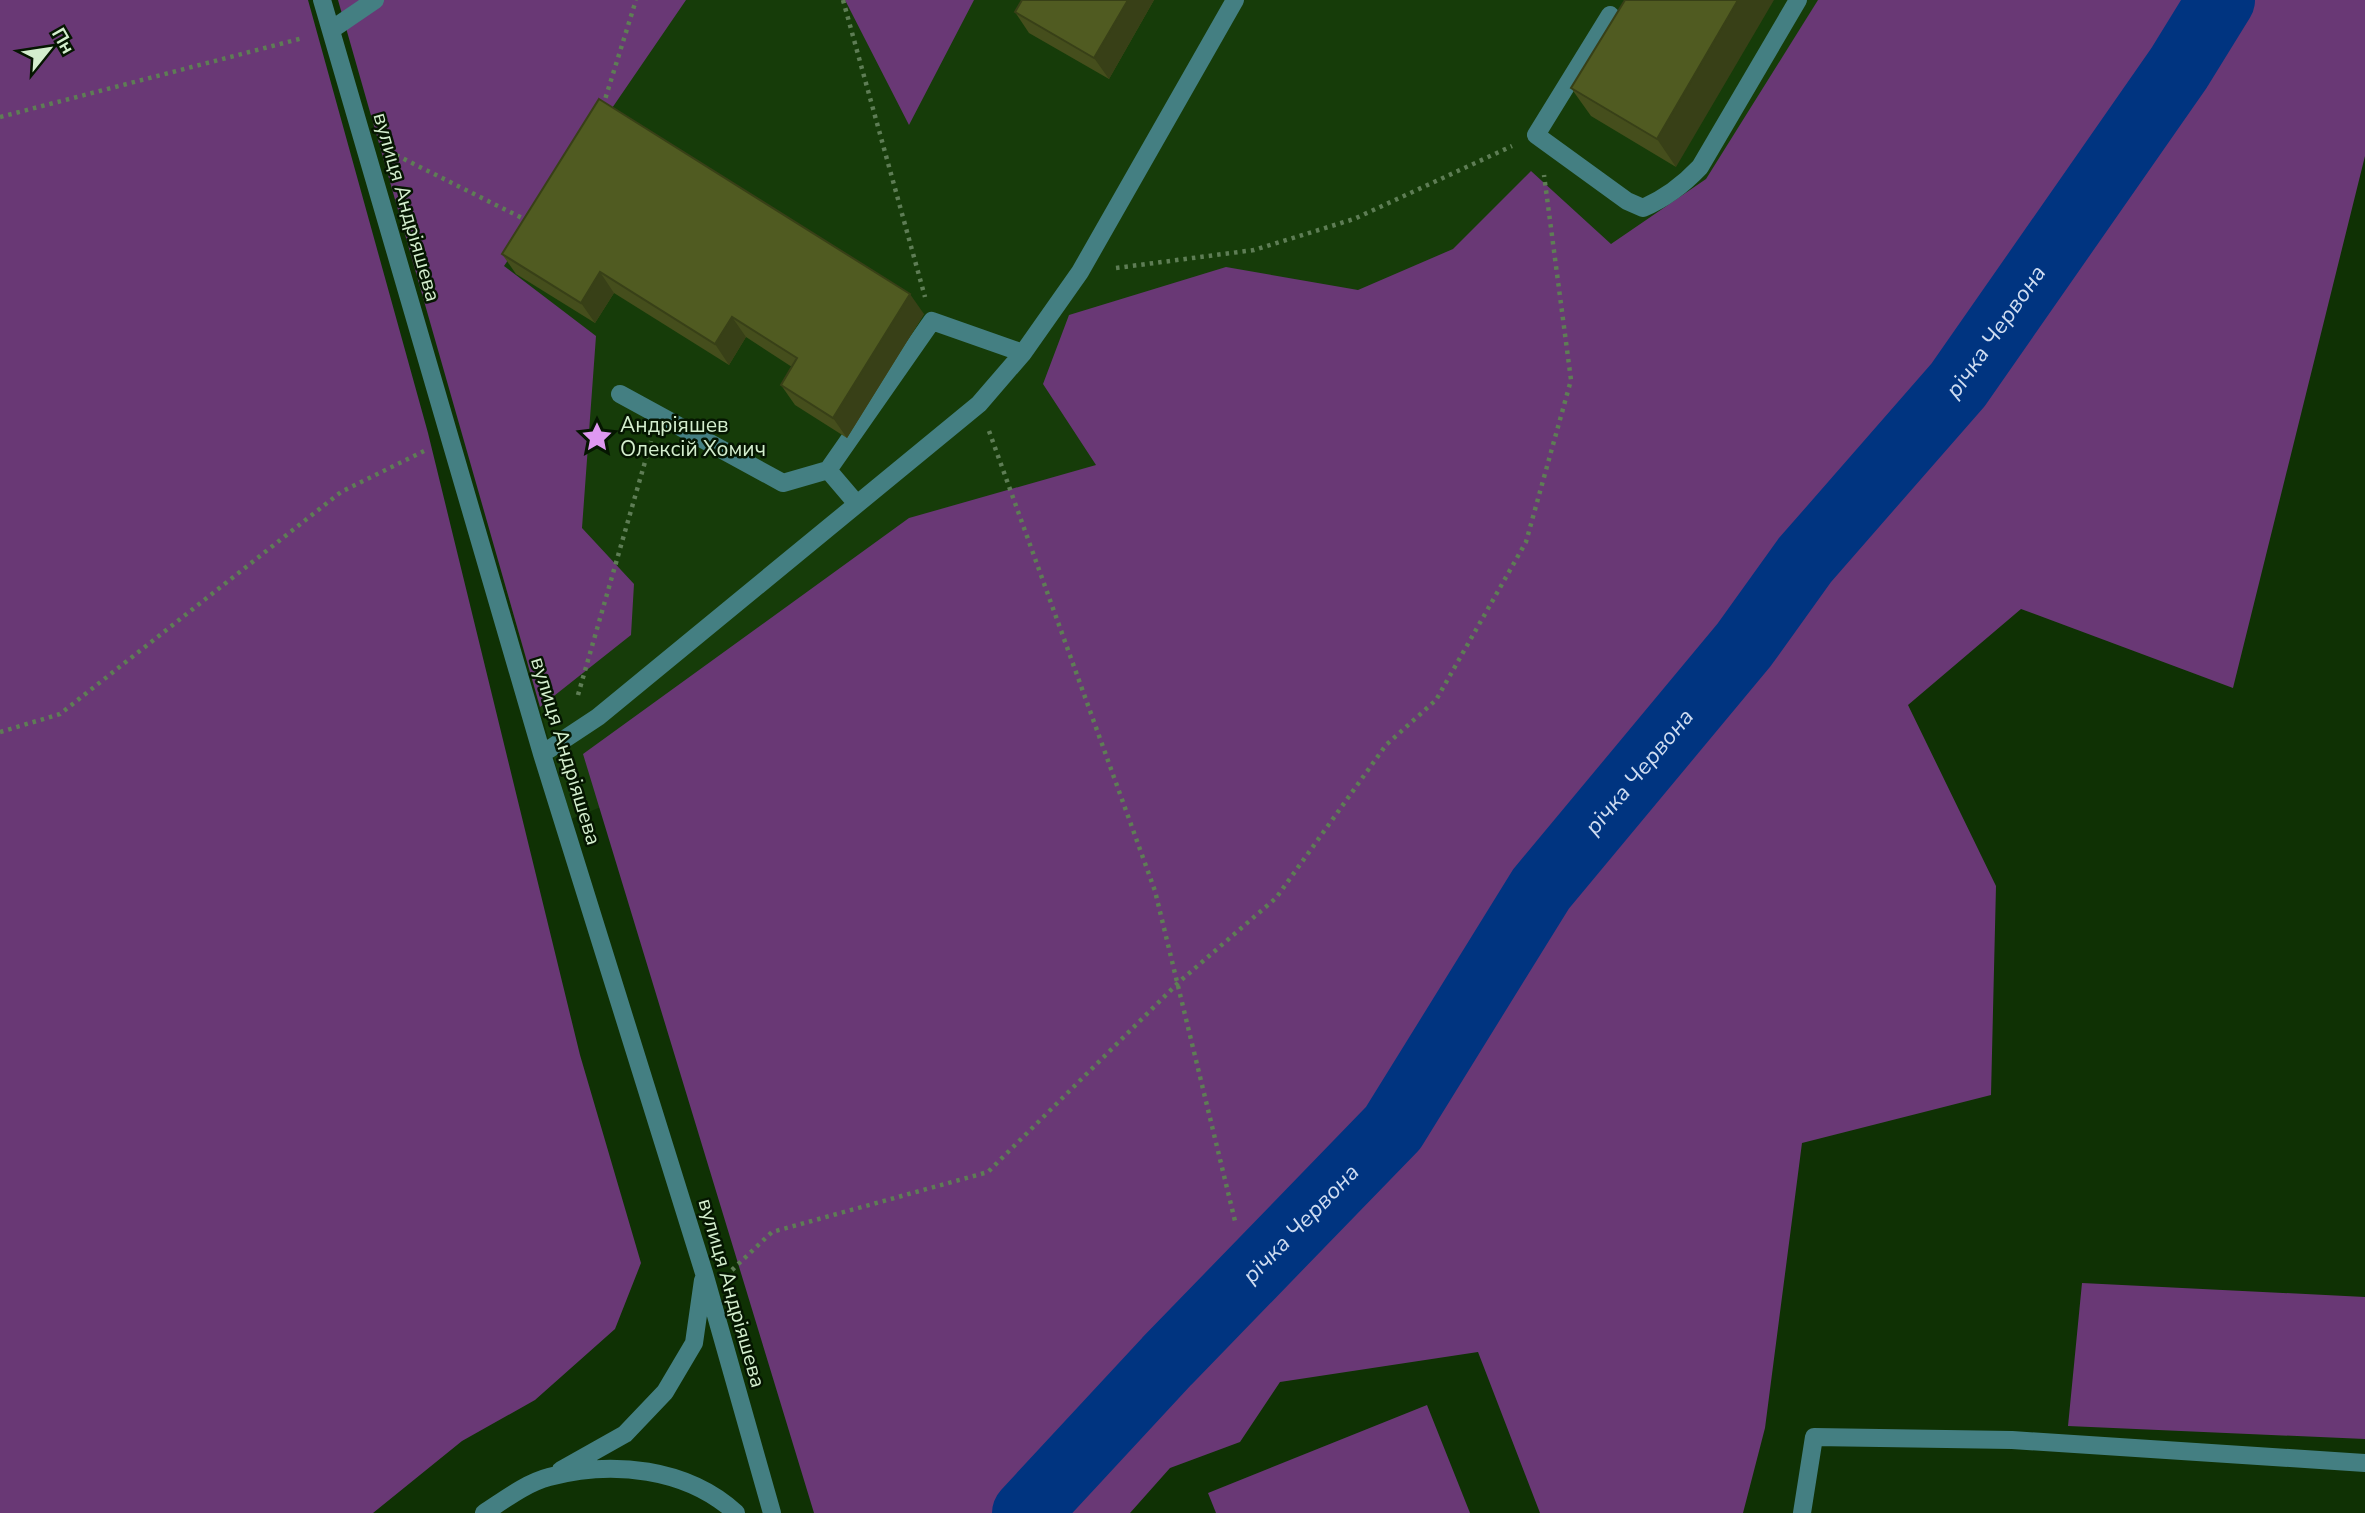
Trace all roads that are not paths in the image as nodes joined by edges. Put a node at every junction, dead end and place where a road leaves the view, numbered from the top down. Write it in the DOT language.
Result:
graph roads {
  1 [pos="322,0"];
  2 [pos="375,0"];
  3 [pos="1235,0"];
  4 [pos="1798,0"];
  5 [pos="1610,15"];
  6 [pos="331,30"];
  7 [pos="1023,353"];
  8 [pos="620,394"];
  9 [pos="828,470"];
  10 [pos="857,504"];
  11 [pos="542,754"];
  12 [pos="704,1273"];
  13 [pos="2365,1463"];
  14 [pos="548,1477"];
  15 [pos="484,1513"];
  16 [pos="736,1513"];
  17 [pos="772,1513"];
  18 [pos="1802,1513"];
  1 -- 6 [label="street, вулиця Андріяшева"];
  2 -- 6 [label="street"];
  3 -- 7 [label="street"];
  4 -- 5 [label="street"];
  6 -- 11 [label="street, вулиця Андріяшева"];
  7 -- 9 [label="street"];
  7 -- 10 [label="street"];
  8 -- 9 [label="street"];
  9 -- 10 [label="street"];
  10 -- 11 [label="street"];
  11 -- 12 [label="street, вулиця Андріяшева"];
  12 -- 14 [label="street"];
  12 -- 17 [label="street, вулиця Андріяшева"];
  13 -- 18 [label="street"];
  14 -- 15 [label="street"];
  14 -- 16 [label="street"];
}
